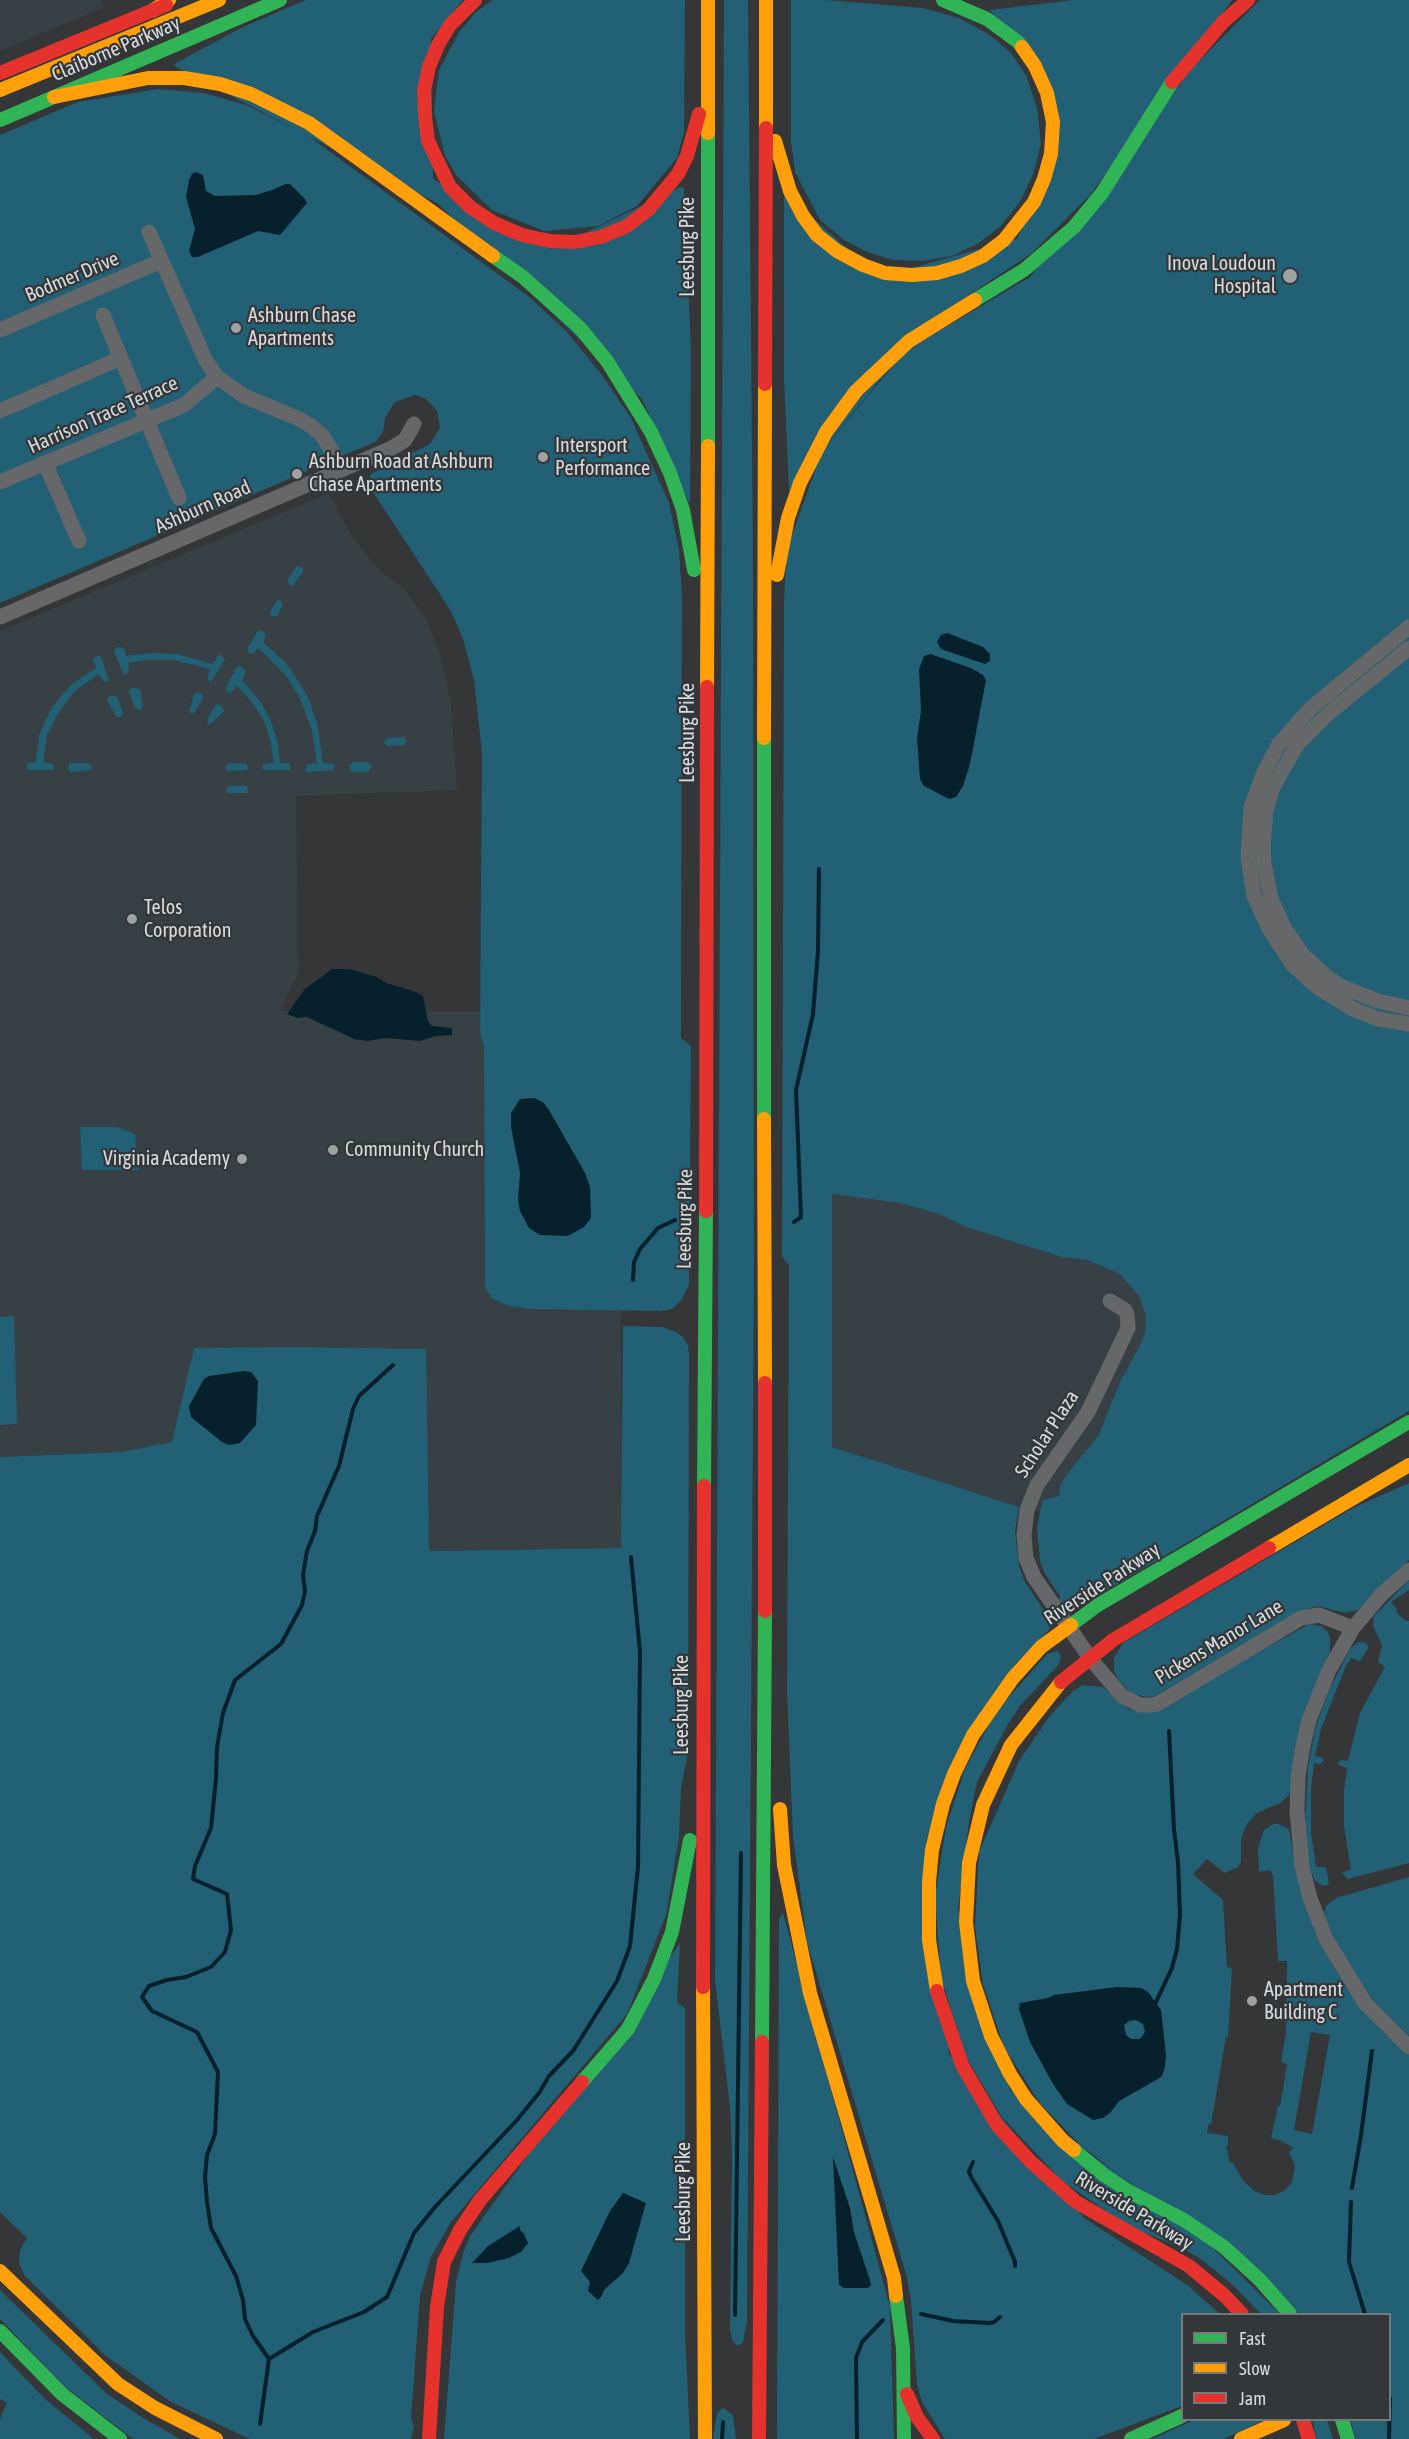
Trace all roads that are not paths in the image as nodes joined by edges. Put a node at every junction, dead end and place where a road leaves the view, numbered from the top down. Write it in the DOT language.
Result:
graph roads {
  1 [pos="169,0"];
  2 [pos="181,0"];
  3 [pos="219,0"];
  4 [pos="280,0"];
  5 [pos="475,0"];
  6 [pos="708,0"];
  7 [pos="766,0"];
  8 [pos="944,0"];
  9 [pos="1248,0"];
  10 [pos="152,11"];
  11 [pos="708,69"];
  12 [pos="0,73"];
  13 [pos="766,81"];
  14 [pos="0,90"];
  15 [pos="54,97"];
  16 [pos="0,120"];
  17 [pos="149,232"];
  18 [pos="161,261"];
  19 [pos="103,315"];
  20 [pos="0,330"];
  21 [pos="121,358"];
  22 [pos="217,377"];
  23 [pos="0,411"];
  24 [pos="146,420"];
  25 [pos="414,424"];
  26 [pos="45,463"];
  27 [pos="343,469"];
  28 [pos="0,482"];
  29 [pos="179,498"];
  30 [pos="80,541"];
  31 [pos="0,617"];
  32 [pos="1409,627"];
  33 [pos="764,644"];
  34 [pos="1409,648"];
  35 [pos="707,675"];
  36 [pos="1409,1008"];
  37 [pos="1409,1024"];
  38 [pos="1110,1301"];
  39 [pos="1409,1422"];
  40 [pos="1409,1465"];
  41 [pos="1409,1570"];
  42 [pos="1067,1627"];
  43 [pos="765,1628"];
  44 [pos="1353,1628"];
  45 [pos="1089,1658"];
  46 [pos="702,1704"];
  47 [pos="1409,2047"];
  48 [pos="0,2271"];
  49 [pos="1241,2313"];
  50 [pos="1289,2313"];
  51 [pos="0,2331"];
  52 [pos="904,2388"];
  53 [pos="1181,2416"];
  54 [pos="1282,2421"];
  55 [pos="1303,2421"];
  56 [pos="1342,2421"];
  57 [pos="120,2439"];
  58 [pos="216,2439"];
  59 [pos="429,2439"];
  60 [pos="705,2439"];
  61 [pos="759,2439"];
  62 [pos="904,2439"];
  63 [pos="933,2439"];
  64 [pos="1131,2439"];
  65 [pos="1241,2439"];
  66 [pos="1309,2439"];
  67 [pos="1348,2439"];
  1 -- 10 [label="main road"];
  2 -- 10 [label="main road, Claiborne Parkway"];
  3 -- 14 [label="main road"];
  4 -- 15 [label="main road, Claiborne Parkway"];
  5 -- 11 [label="main road"];
  6 -- 11 [label="main road, Leesburg Pike"];
  7 -- 13 [label="main road"];
  8 -- 13 [label="main road"];
  9 -- 33 [label="main road"];
  10 -- 12 [label="main road, Claiborne Parkway"];
  11 -- 35 [label="main road, Leesburg Pike"];
  13 -- 33 [label="main road"];
  15 -- 16 [label="main road, Claiborne Parkway"];
  15 -- 35 [label="main road"];
  17 -- 18 [label="street"];
  18 -- 20 [label="street, Bodmer Drive"];
  18 -- 22 [label="street"];
  19 -- 21 [label="street"];
  21 -- 23 [label="street"];
  21 -- 24 [label="street"];
  22 -- 24 [label="street, Harrison Trace Terrace"];
  22 -- 27 [label="street"];
  24 -- 26 [label="street, Harrison Trace Terrace"];
  24 -- 29 [label="street"];
  25 -- 27 [label="street, Ashburn Road"];
  26 -- 28 [label="street, Harrison Trace Terrace"];
  26 -- 30 [label="street"];
  27 -- 31 [label="street, Ashburn Road"];
  32 -- 37 [label="street"];
  33 -- 43 [label="main road"];
  34 -- 36 [label="street"];
  35 -- 46 [label="main road, Leesburg Pike"];
  38 -- 42 [label="street, Scholar Plaza"];
  39 -- 42 [label="main road, Riverside Parkway"];
  40 -- 45 [label="main road, Riverside Parkway"];
  41 -- 44 [label="street"];
  42 -- 45 [label="street, Pickens Manor Lane"];
  42 -- 49 [label="main road, Riverside Parkway"];
  43 -- 52 [label="main road"];
  43 -- 61 [label="main road"];
  44 -- 45 [label="street, Pickens Manor Lane"];
  44 -- 47 [label="street"];
  45 -- 50 [label="main road, Riverside Parkway"];
  46 -- 59 [label="main road"];
  46 -- 60 [label="main road, Leesburg Pike"];
  48 -- 58 [label="main road"];
  51 -- 57 [label="main road"];
  52 -- 62 [label="main road"];
  52 -- 63 [label="main road"];
  53 -- 64 [label="main road"];
  54 -- 65 [label="main road"];
  55 -- 66 [label="main road"];
  56 -- 67 [label="main road"];
}
